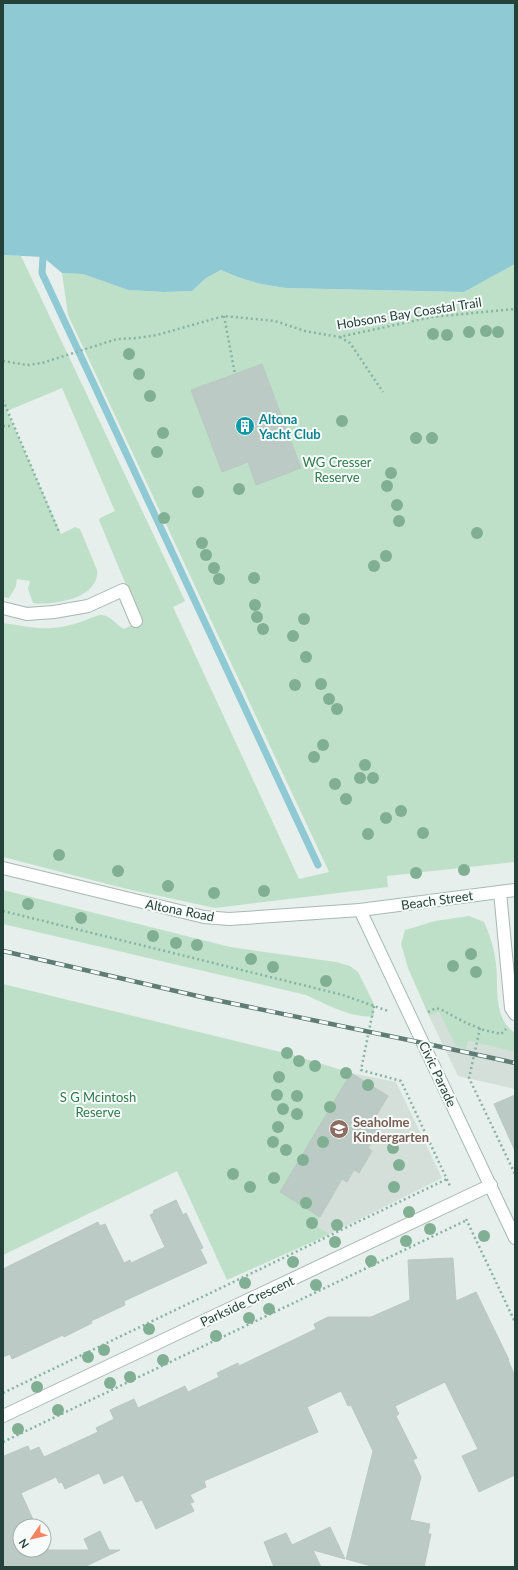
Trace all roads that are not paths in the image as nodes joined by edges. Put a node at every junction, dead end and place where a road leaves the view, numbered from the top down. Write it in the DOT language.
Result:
graph roads {
  1 [pos="3,608"];
  2 [pos="136,621"];
  3 [pos="3,868"];
  4 [pos="515,890"];
  5 [pos="500,892"];
  6 [pos="360,910"];
  7 [pos="515,1014"];
  8 [pos="491,1185"];
  9 [pos="515,1238"];
  10 [pos="3,1416"];
  1 -- 2 [label="street"];
  3 -- 6 [label="street, Altona Road"];
  4 -- 5 [label="street, Beach Street"];
  5 -- 6 [label="street, Beach Street"];
  5 -- 7 [label="street"];
  6 -- 8 [label="street, Civic Parade"];
  8 -- 9 [label="street, Civic Parade"];
  8 -- 10 [label="street, Parkside Crescent"];
}
